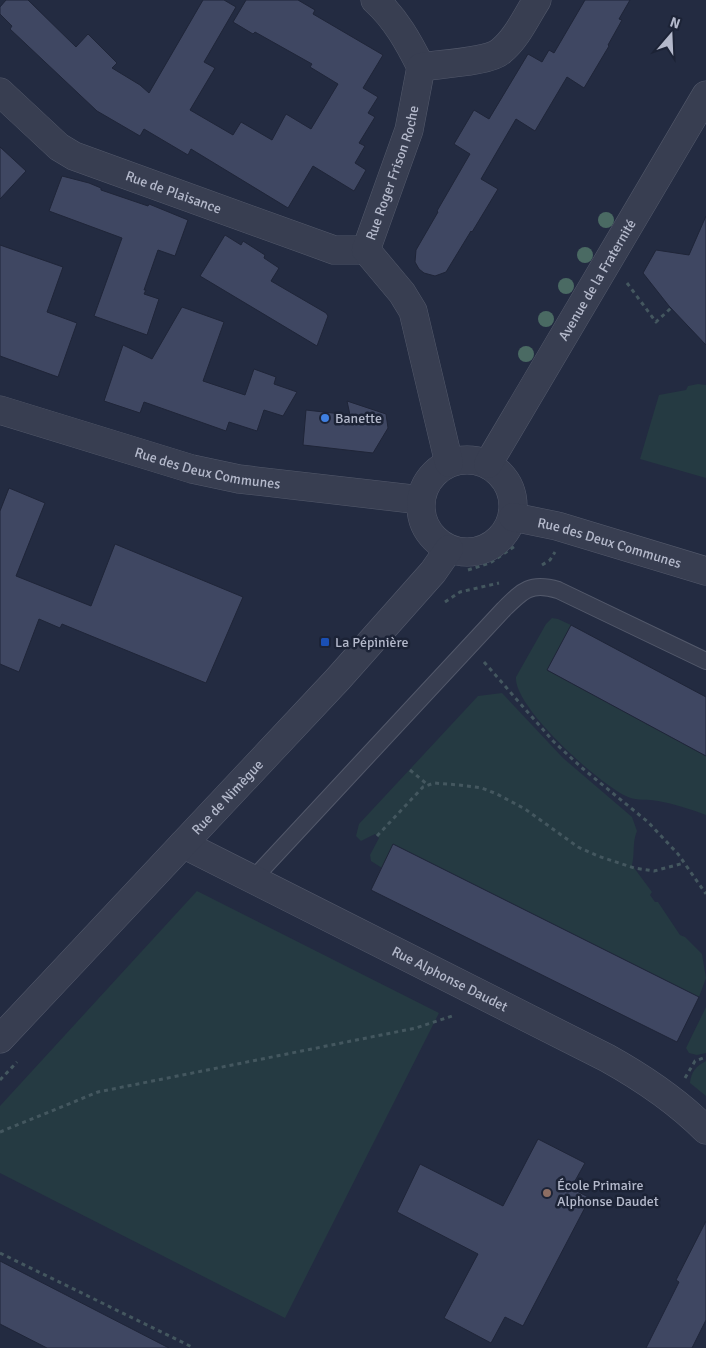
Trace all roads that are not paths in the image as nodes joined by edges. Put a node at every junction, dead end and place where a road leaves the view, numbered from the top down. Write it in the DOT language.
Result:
graph roads {
  1 [pos="375,0"];
  2 [pos="537,0"];
  3 [pos="422,67"];
  4 [pos="0,92"];
  5 [pos="706,95"];
  6 [pos="366,250"];
  7 [pos="0,410"];
  8 [pos="449,463"];
  9 [pos="488,464"];
  10 [pos="421,500"];
  11 [pos="513,517"];
  12 [pos="449,549"];
  13 [pos="706,571"];
  14 [pos="706,660"];
  15 [pos="183,844"];
  16 [pos="253,879"];
  17 [pos="0,1038"];
  18 [pos="706,1130"];
  1 -- 3 [label="street"];
  2 -- 3 [label="street"];
  3 -- 6 [label="street, Rue Roger Frison Roche"];
  4 -- 6 [label="street, Rue de Plaisance"];
  5 -- 9 [label="street, Avenue de la Fraternité"];
  6 -- 8 [label="street, Rue Roger Frison Roche"];
  7 -- 10 [label="street, Rue des Deux Communes"];
  8 -- 9 [label="street"];
  8 -- 10 [label="street"];
  9 -- 11 [label="street"];
  10 -- 12 [label="street"];
  11 -- 12 [label="street"];
  11 -- 13 [label="street, Rue des Deux Communes"];
  12 -- 15 [label="street, Rue de Nimègue"];
  14 -- 16 [label="lane"];
  15 -- 16 [label="street, Rue Alphonse Daudet"];
  15 -- 17 [label="street, Rue de Nimègue"];
  16 -- 18 [label="street, Rue Alphonse Daudet"];
}
